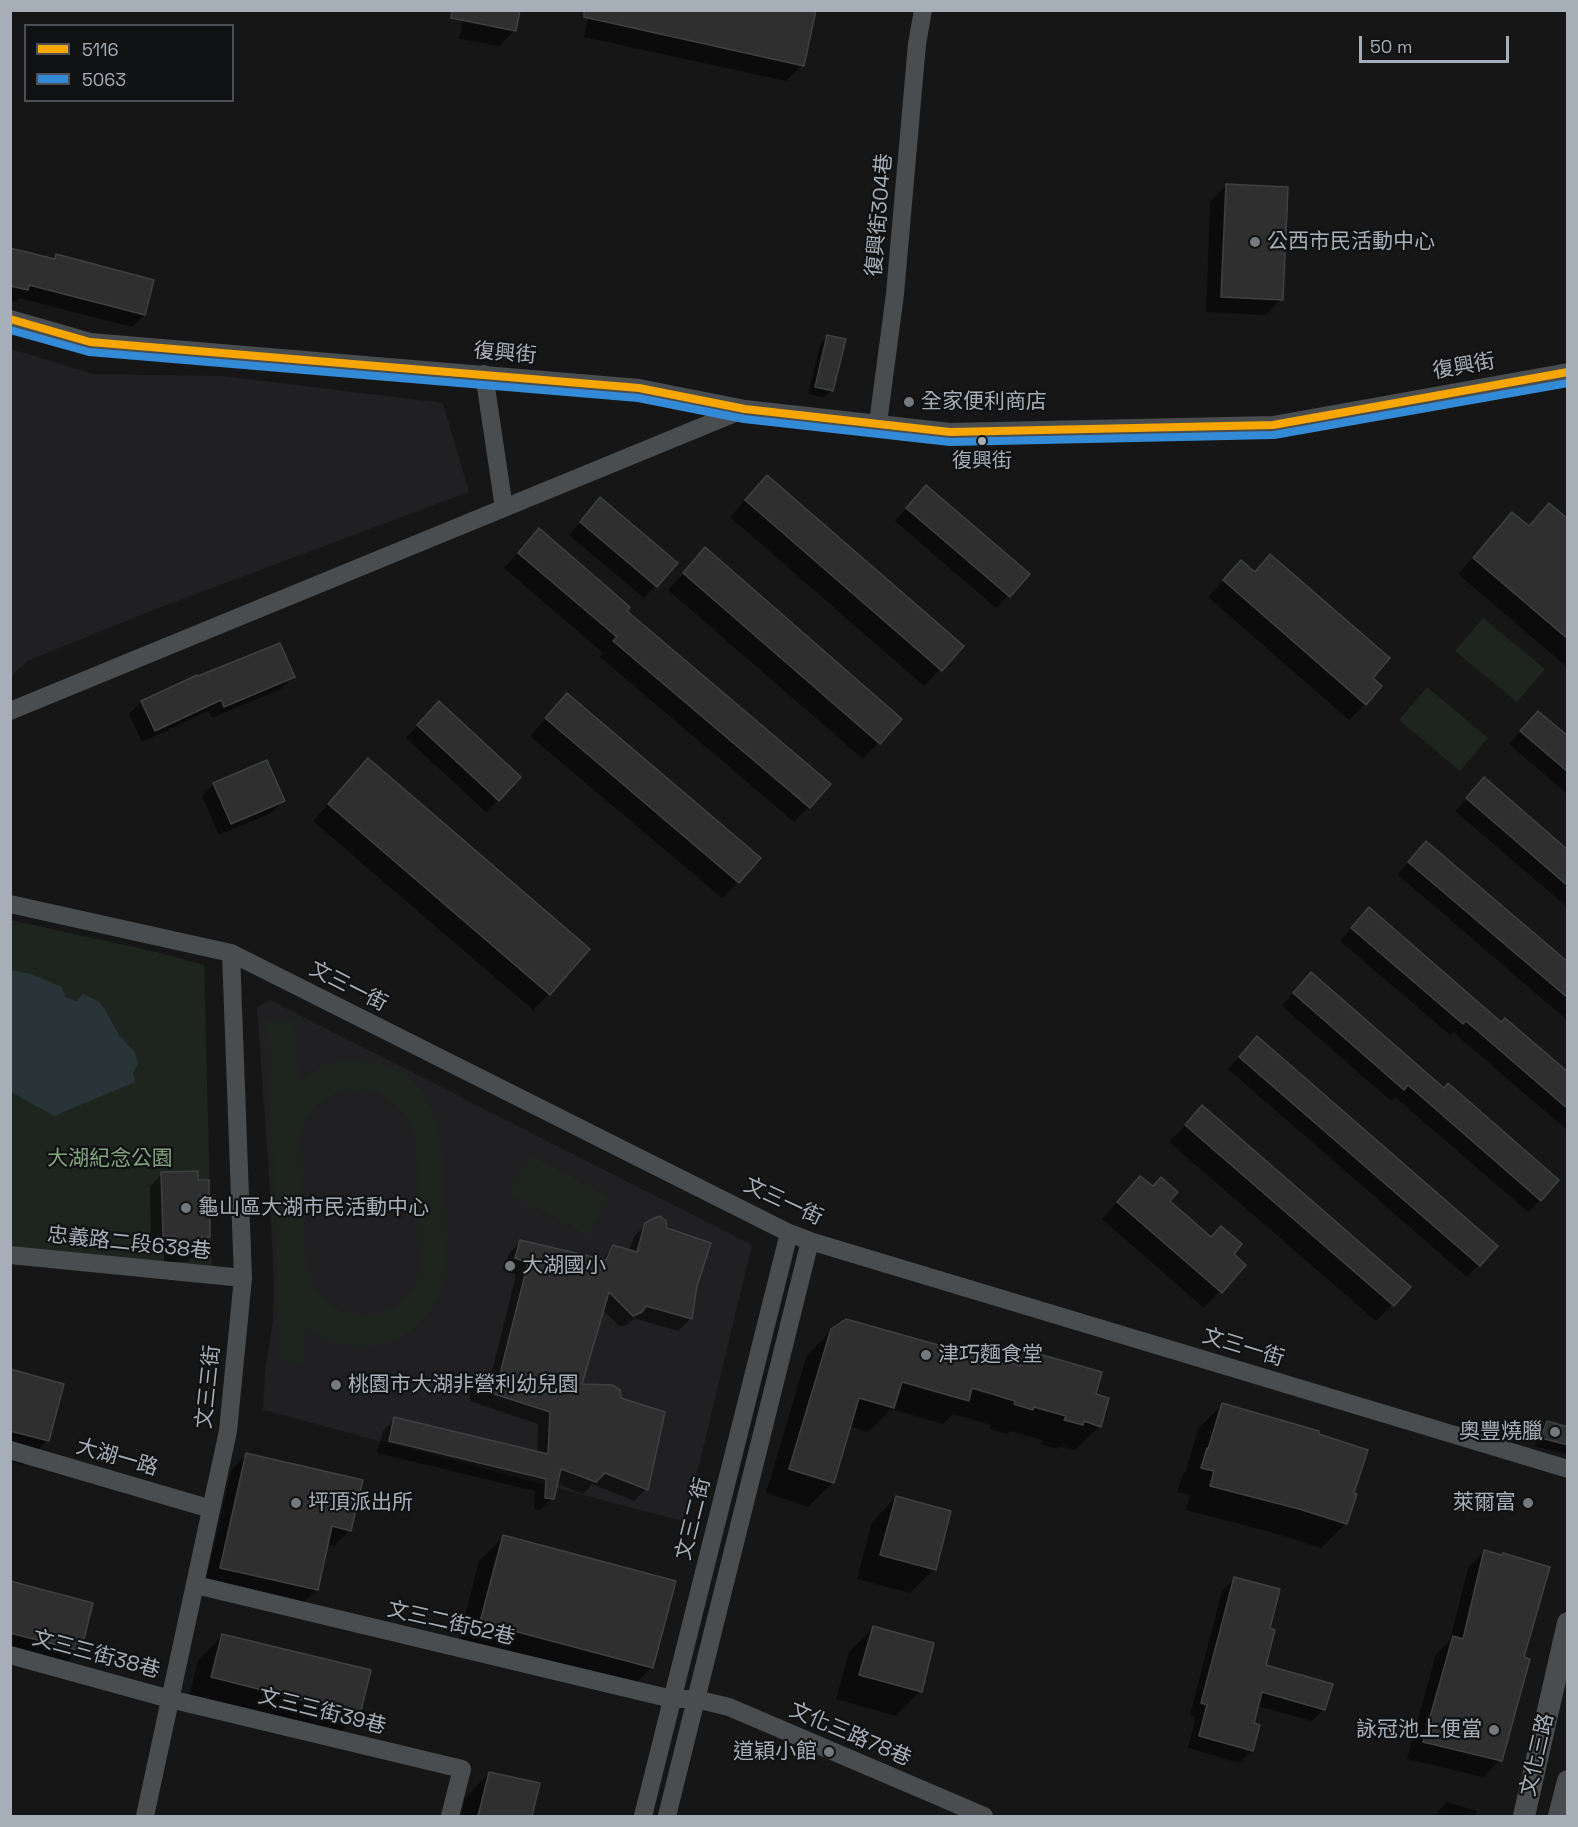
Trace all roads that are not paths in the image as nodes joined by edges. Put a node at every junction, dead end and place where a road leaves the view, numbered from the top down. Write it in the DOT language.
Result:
graph roads {
  1 [pos="923,10"];
  2 [pos="10,320"];
  3 [pos="1568,372"];
  4 [pos="484,374"];
  5 [pos="745,409"];
  6 [pos="878,423"];
  7 [pos="504,508"];
  8 [pos="10,711"];
  9 [pos="10,904"];
  10 [pos="231,953"];
  11 [pos="789,1233"];
  12 [pos="810,1241"];
  13 [pos="10,1255"];
  14 [pos="243,1278"];
  15 [pos="10,1450"];
  16 [pos="1568,1468"];
  17 [pos="212,1509"];
  18 [pos="196,1585"];
  19 [pos="1568,1623"];
  20 [pos="10,1655"];
  21 [pos="170,1699"];
  22 [pos="672,1699"];
  23 [pos="696,1699"];
  24 [pos="1568,1781"];
  25 [pos="145,1816"];
  26 [pos="450,1816"];
  27 [pos="643,1816"];
  28 [pos="667,1816"];
  29 [pos="984,1816"];
  30 [pos="1524,1816"];
  31 [pos="1559,1816"];
  1 -- 6 [label="street, 復興街304巷"];
  2 -- 4 [label="street, 復興街"];
  3 -- 6 [label="street, 復興街"];
  4 -- 5 [label="street, 復興街"];
  4 -- 7 [label="street"];
  5 -- 6 [label="street, 復興街"];
  5 -- 7 [label="street"];
  7 -- 8 [label="street"];
  9 -- 10 [label="street, 文三一街"];
  10 -- 11 [label="street, 文三一街"];
  10 -- 14 [label="street, 文三三街"];
  11 -- 12 [label="street, 文三一街"];
  11 -- 22 [label="street, 文三二街"];
  12 -- 16 [label="street, 文三一街"];
  12 -- 23 [label="street"];
  13 -- 14 [label="street, 忠義路二段638巷"];
  14 -- 17 [label="street, 文三三街"];
  15 -- 17 [label="street, 大湖一路"];
  17 -- 18 [label="street, 文三三街"];
  18 -- 21 [label="street, 文三三街"];
  18 -- 22 [label="street, 文三二街52巷"];
  19 -- 30 [label="street, 文化三路"];
  20 -- 21 [label="street, 文三三街38巷"];
  21 -- 25 [label="street, 文三三街"];
  21 -- 26 [label="street, 文三三街39巷"];
  22 -- 23 [label="street, 文三二街52巷"];
  22 -- 27 [label="street, 文三二街"];
  23 -- 28 [label="street"];
  23 -- 29 [label="street, 文化三路78巷"];
  24 -- 31 [label="street, 文化三路"];
}
